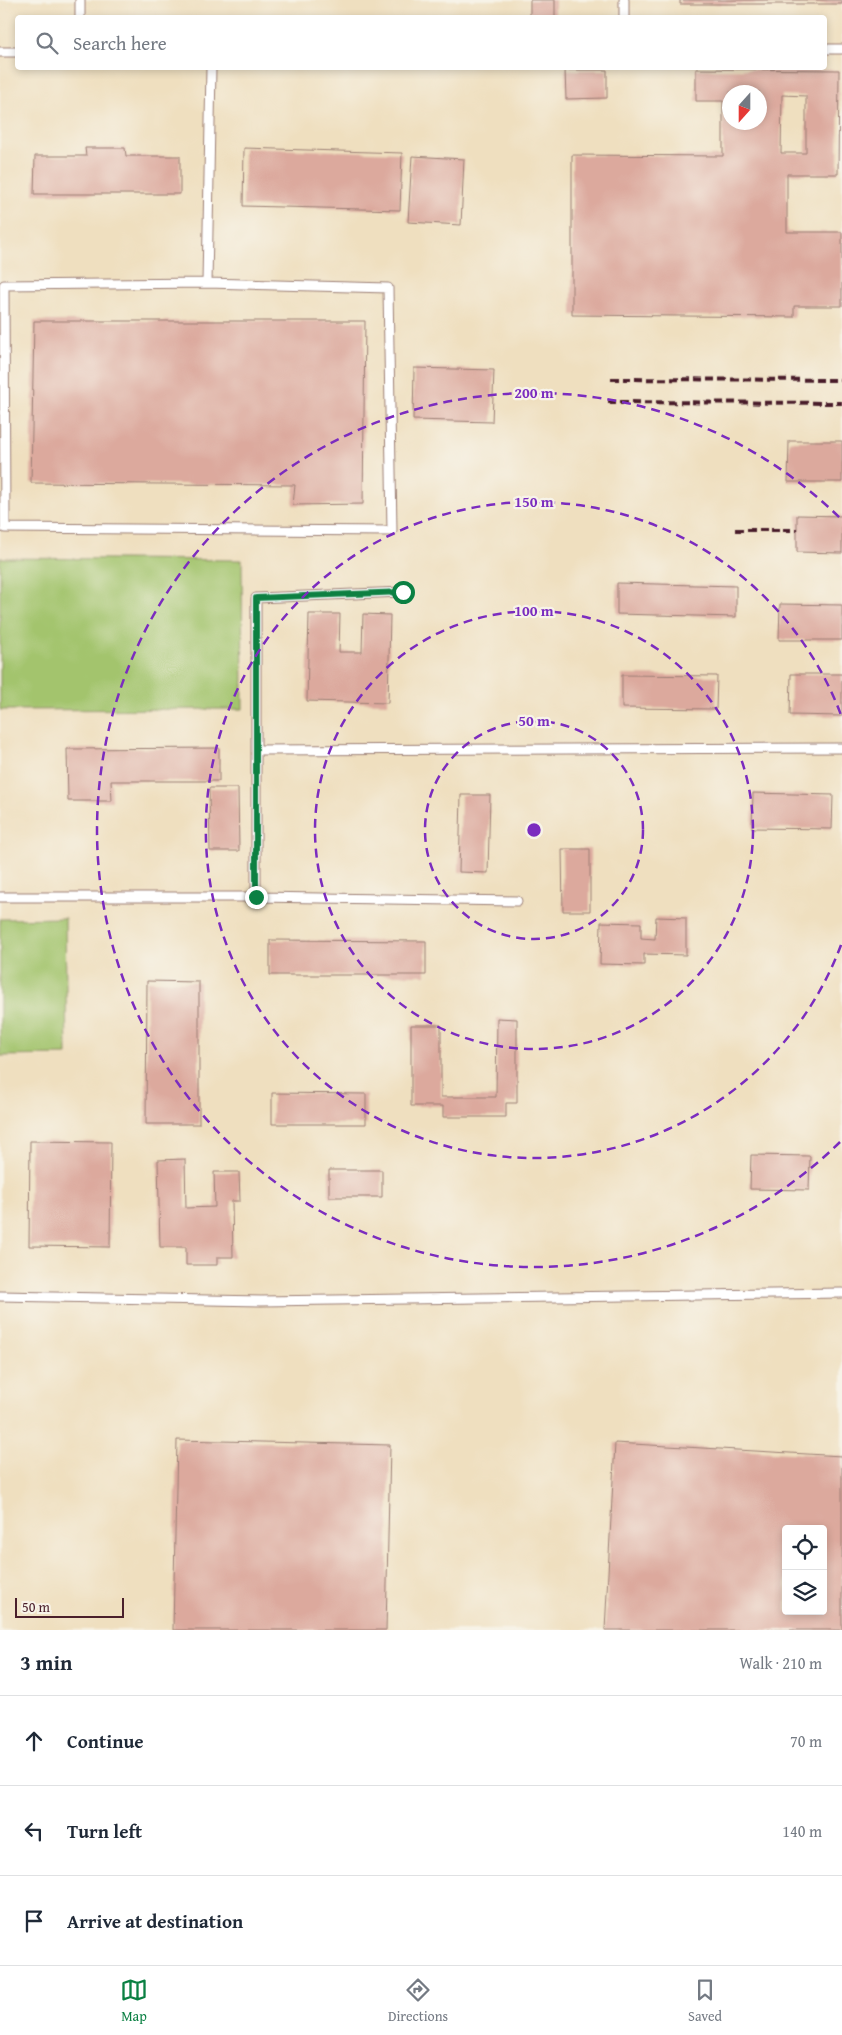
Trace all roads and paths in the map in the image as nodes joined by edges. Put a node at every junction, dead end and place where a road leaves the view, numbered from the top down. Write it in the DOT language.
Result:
graph roads {
  1 [pos="80,0"];
  2 [pos="624,0"];
  3 [pos="80,15"];
  4 [pos="624,15"];
  5 [pos="827,49"];
  6 [pos="842,49"];
  7 [pos="0,52"];
  8 [pos="15,52"];
  9 [pos="211,70"];
  10 [pos="207,282"];
  11 [pos="403,592"];
  12 [pos="842,748"];
  13 [pos="256,750"];
  14 [pos="0,897"];
  15 [pos="256,897"];
  16 [pos="517,901"];
  17 [pos="842,1294"];
  18 [pos="0,1296"];
  1 -- 3 [label="lane"];
  2 -- 4 [label="lane"];
  5 -- 6 [label="lane"];
  7 -- 8 [label="lane"];
  9 -- 10 [label="lane"];
  10 -- 10 [label="lane"];
  11 -- 13 [label="lane"];
  12 -- 13 [label="lane"];
  13 -- 15 [label="lane"];
  14 -- 15 [label="lane"];
  15 -- 16 [label="lane"];
  17 -- 18 [label="lane"];
}
